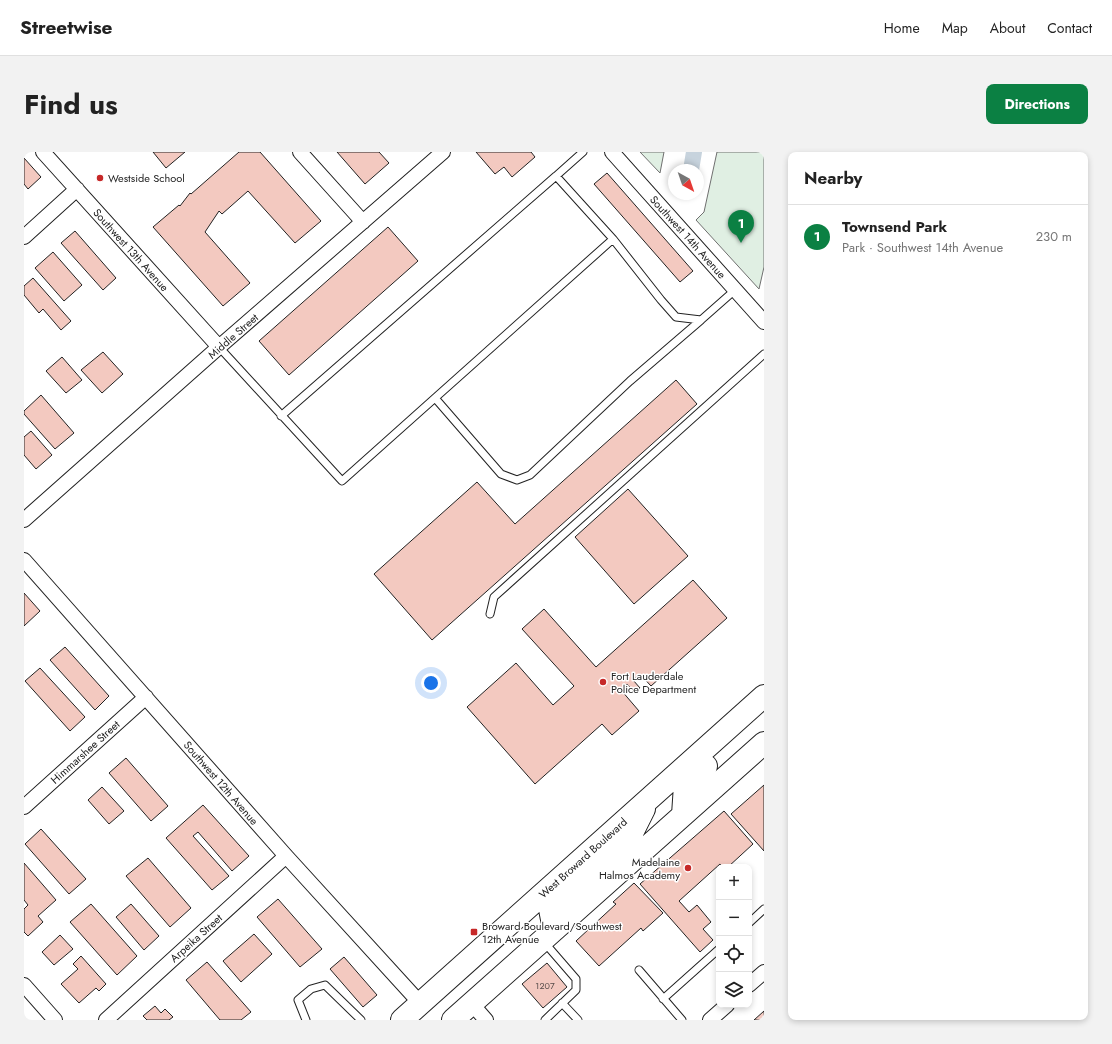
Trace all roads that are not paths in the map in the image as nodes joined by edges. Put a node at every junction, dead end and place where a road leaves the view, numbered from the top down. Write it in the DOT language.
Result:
graph roads {
  1 [pos="43,152"];
  2 [pos="300,152"];
  3 [pos="443,152"];
  4 [pos="583,152"];
  5 [pos="612,152"];
  6 [pos="556,176"];
  7 [pos="77,189"];
  8 [pos="363,222"];
  9 [pos="24,237"];
  10 [pos="613,239"];
  11 [pos="735,290"];
  12 [pos="701,320"];
  13 [pos="764,322"];
  14 [pos="219,347"];
  15 [pos="764,354"];
  16 [pos="435,398"];
  17 [pos="281,416"];
  18 [pos="24,520"];
  19 [pos="24,560"];
  20 [pos="490,614"];
  21 [pos="764,696"];
  22 [pos="146,697"];
  23 [pos="764,713"];
  24 [pos="764,743"];
  25 [pos="648,800"];
  26 [pos="24,806"];
  27 [pos="683,815"];
  28 [pos="286,856"];
  29 [pos="764,909"];
  30 [pos="752,920"];
  31 [pos="548,935"];
  32 [pos="716,952"];
  33 [pos="639,970"];
  34 [pos="764,972"];
  35 [pos="752,982"];
  36 [pos="24,985"];
  37 [pos="663,999"];
  38 [pos="420,1003"];
  39 [pos="562,1003"];
  40 [pos="472,1004"];
  41 [pos="724,1008"];
  42 [pos="55,1020"];
  43 [pos="106,1020"];
  44 [pos="306,1020"];
  45 [pos="361,1020"];
  46 [pos="402,1020"];
  47 [pos="453,1020"];
  48 [pos="486,1020"];
  49 [pos="545,1020"];
  50 [pos="578,1020"];
  51 [pos="682,1020"];
  52 [pos="710,1020"];
  1 -- 7 [label="street, Southwest 13th Avenue"];
  2 -- 8 [label="street"];
  3 -- 8 [label="street, Middle Street"];
  4 -- 6 [label="lane"];
  5 -- 11 [label="street, Southwest 14th Avenue"];
  6 -- 10 [label="lane"];
  6 -- 17 [label="lane"];
  7 -- 9 [label="street"];
  7 -- 14 [label="street, Southwest 13th Avenue"];
  8 -- 14 [label="street, Middle Street"];
  10 -- 12 [label="lane"];
  10 -- 16 [label="lane"];
  11 -- 12 [label="lane"];
  11 -- 13 [label="street, Southwest 14th Avenue"];
  12 -- 16 [label="lane"];
  14 -- 17 [label="lane"];
  14 -- 18 [label="street, Middle Street"];
  15 -- 20 [label="lane"];
  16 -- 17 [label="lane"];
  19 -- 22 [label="street, Southwest 12th Avenue"];
  21 -- 25 [label="main road, West Broward Boulevard"];
  22 -- 26 [label="street, Himmarshee Street"];
  22 -- 28 [label="street, Southwest 12th Avenue"];
  23 -- 27 [label="main road"];
  24 -- 27 [label="main road"];
  25 -- 31 [label="main road"];
  25 -- 38 [label="main road, West Broward Boulevard"];
  27 -- 31 [label="main road"];
  28 -- 38 [label="street, Southwest 12th Avenue"];
  28 -- 43 [label="street, Arpeika Street"];
  29 -- 30 [label="lane"];
  31 -- 39 [label="lane"];
  31 -- 40 [label="main road"];
  32 -- 37 [label="lane"];
  33 -- 37 [label="lane"];
  34 -- 35 [label="street"];
  36 -- 42 [label="street"];
  37 -- 51 [label="lane"];
  38 -- 46 [label="main road, West Broward Boulevard"];
  39 -- 49 [label="lane"];
  39 -- 50 [label="lane"];
  40 -- 47 [label="main road"];
  40 -- 48 [label="street"];
  41 -- 52 [label="street"];
  44 -- 45 [label="lane"];
}
